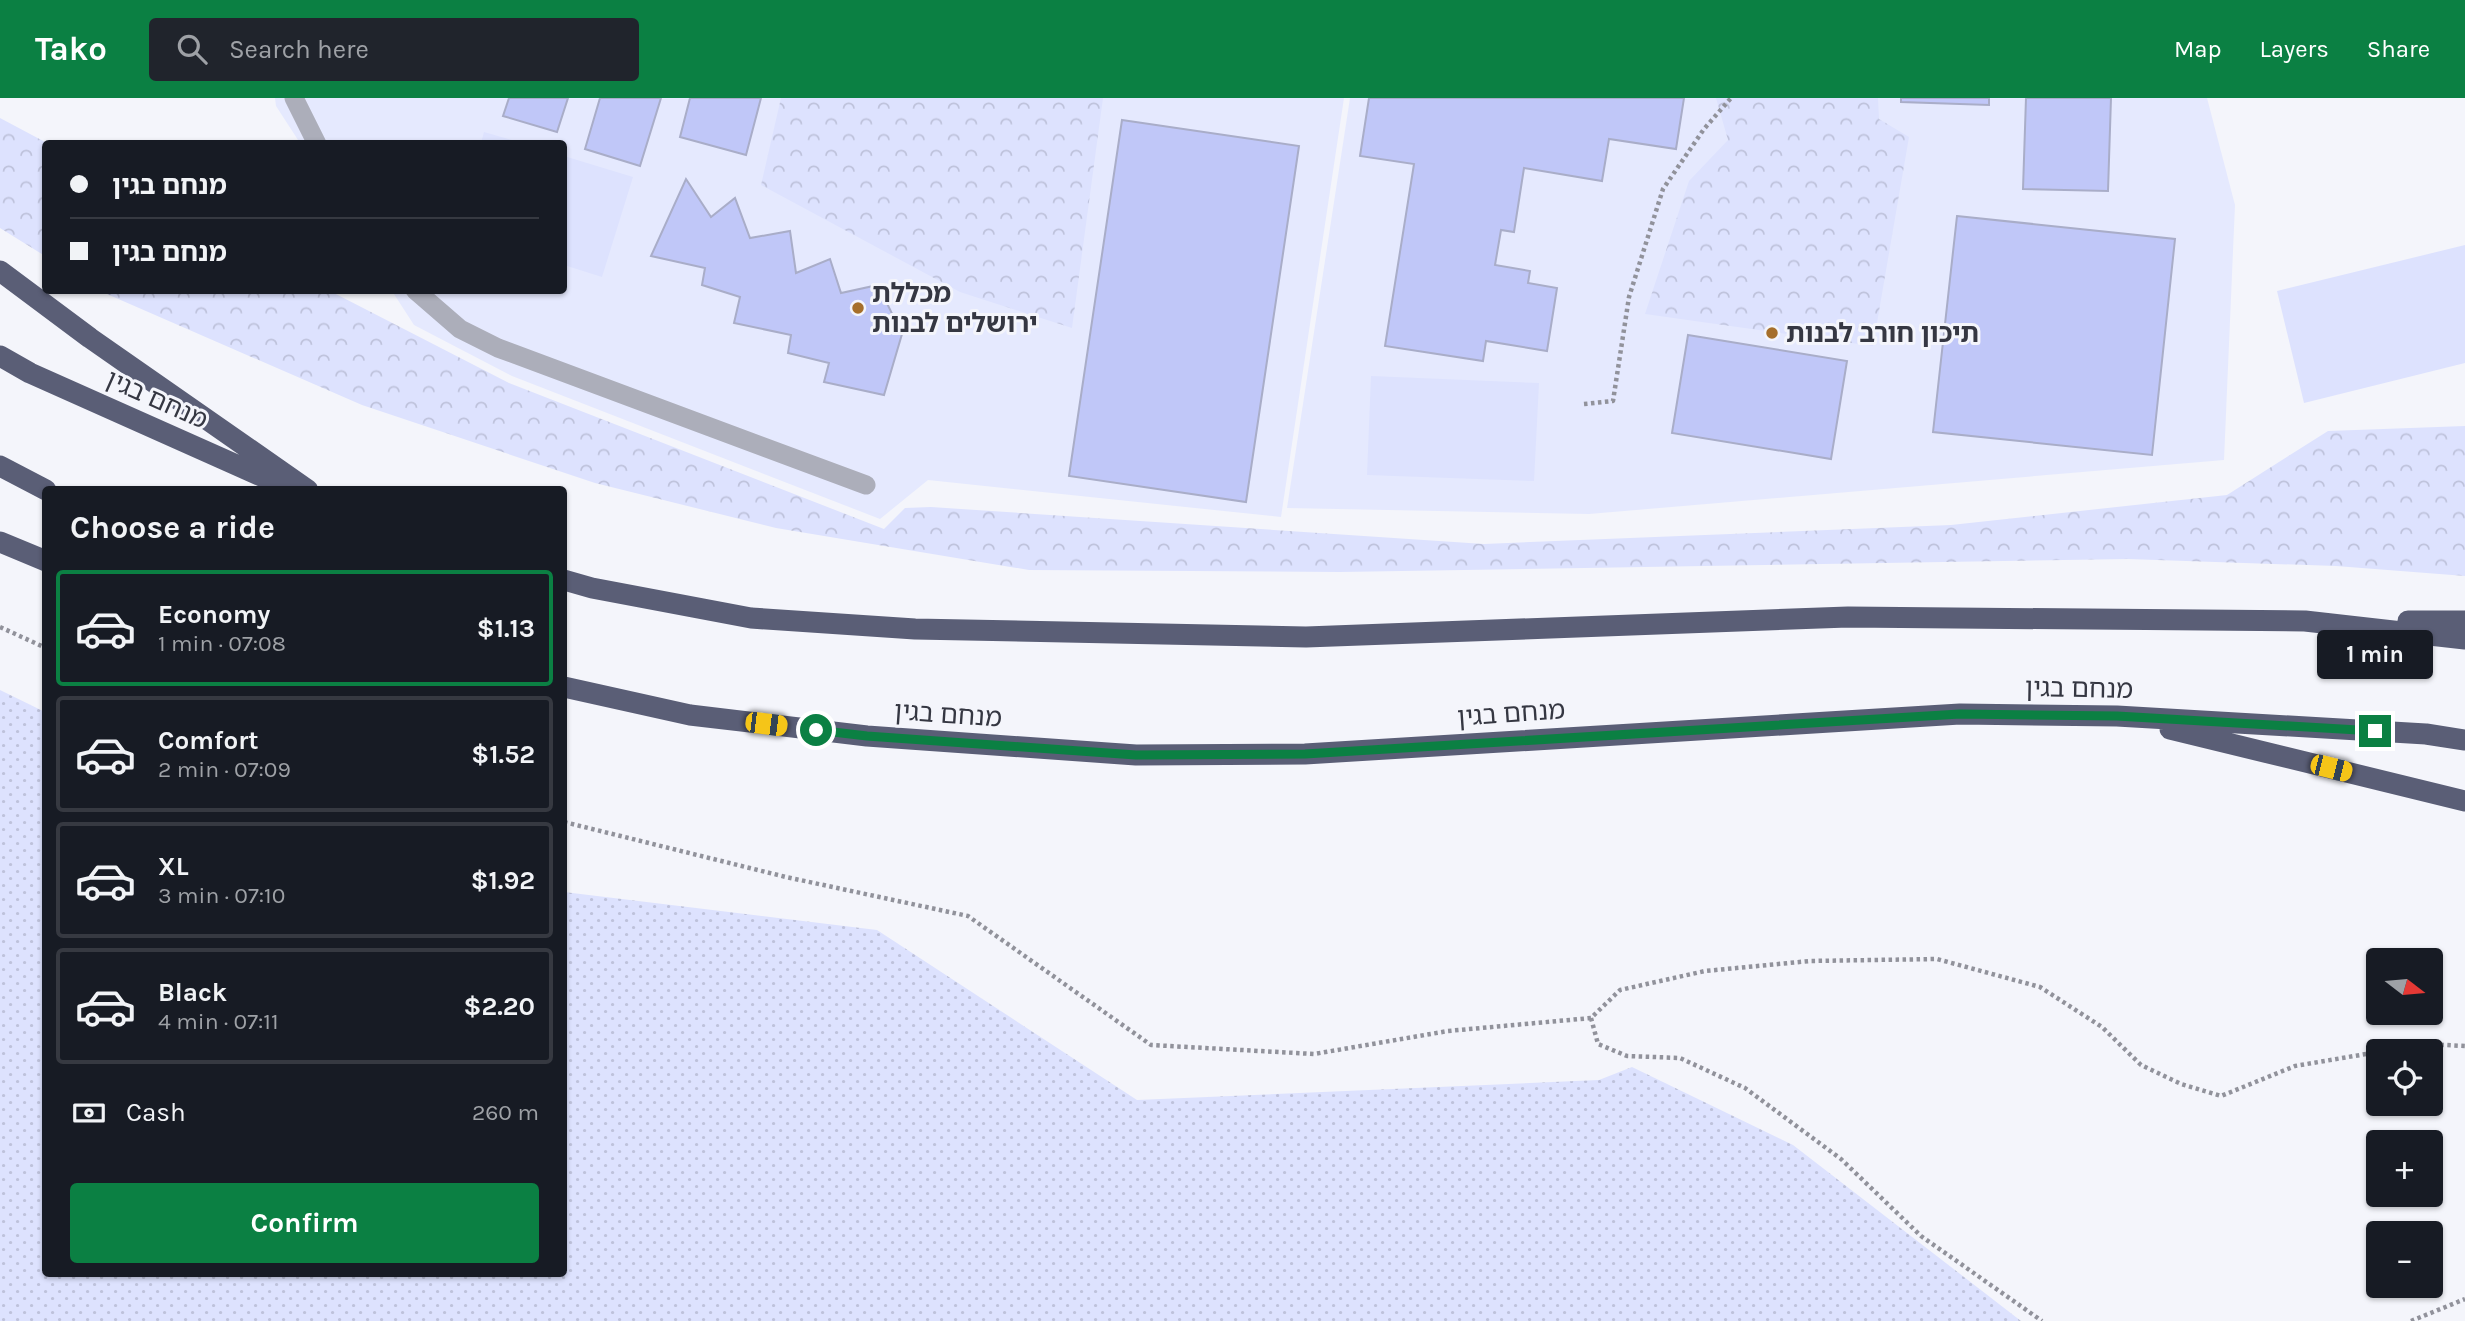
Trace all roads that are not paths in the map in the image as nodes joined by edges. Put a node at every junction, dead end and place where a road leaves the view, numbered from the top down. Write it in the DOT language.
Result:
graph roads {
  1 [pos="294,98"];
  2 [pos="315,140"];
  3 [pos="0,271"];
  4 [pos="420,294"];
  5 [pos="0,356"];
  6 [pos="0,466"];
  7 [pos="866,485"];
  8 [pos="284,486"];
  9 [pos="302,486"];
  10 [pos="42,488"];
  11 [pos="0,542"];
  12 [pos="42,559"];
  13 [pos="567,581"];
  14 [pos="2305,621"];
  15 [pos="2465,621"];
  16 [pos="2465,639"];
  17 [pos="567,688"];
  18 [pos="2117,716"];
  19 [pos="2465,740"];
  20 [pos="2465,801"];
  1 -- 2 [label="lane"];
  3 -- 9 [label="highway"];
  4 -- 7 [label="lane"];
  5 -- 8 [label="highway, מנחם בגין"];
  6 -- 10 [label="highway"];
  11 -- 12 [label="highway"];
  13 -- 14 [label="highway"];
  14 -- 15 [label="highway"];
  14 -- 16 [label="highway"];
  17 -- 18 [label="highway, מנחם בגין"];
  18 -- 19 [label="highway, מנחם בגין"];
  18 -- 20 [label="highway"];
}
